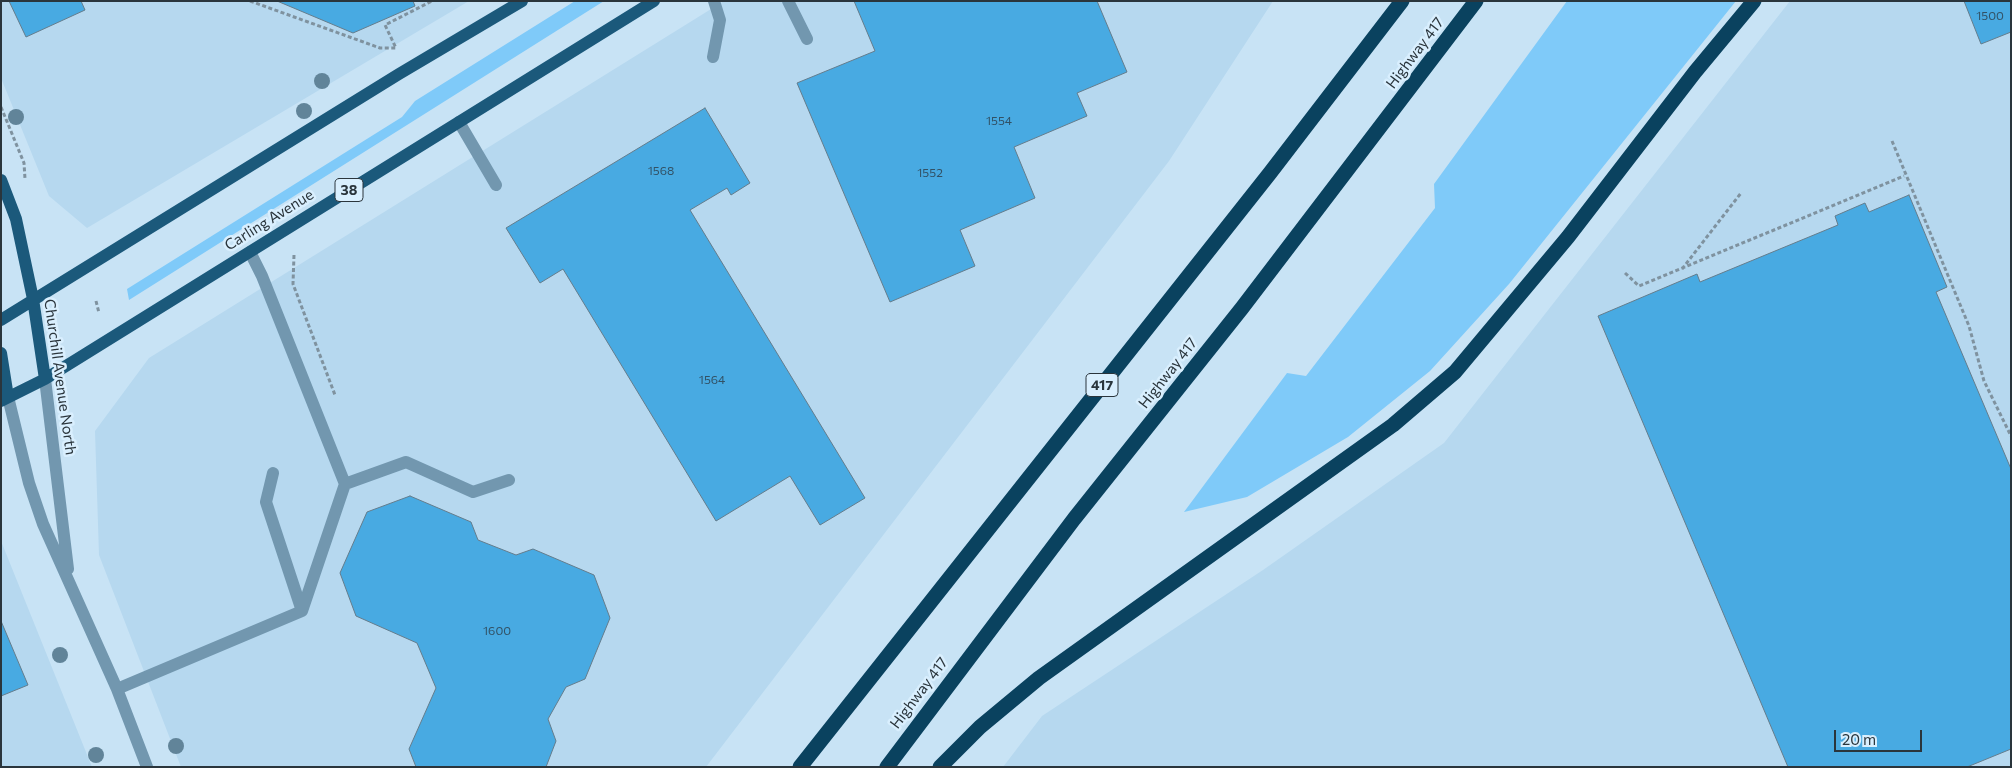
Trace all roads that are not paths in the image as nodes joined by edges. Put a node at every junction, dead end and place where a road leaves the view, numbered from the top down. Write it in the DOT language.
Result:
graph roads {
  1 [pos="522,1"];
  2 [pos="654,1"];
  3 [pos="714,1"];
  4 [pos="788,1"];
  5 [pos="1402,1"];
  6 [pos="1476,1"];
  7 [pos="1754,1"];
  8 [pos="807,38"];
  9 [pos="713,57"];
  10 [pos="459,122"];
  11 [pos="1,180"];
  12 [pos="496,185"];
  13 [pos="250,252"];
  14 [pos="34,299"];
  15 [pos="1,320"];
  16 [pos="1,353"];
  17 [pos="44,378"];
  18 [pos="5,399"];
  19 [pos="273,473"];
  20 [pos="509,480"];
  21 [pos="345,484"];
  22 [pos="70,582"];
  23 [pos="302,610"];
  24 [pos="118,689"];
  25 [pos="147,767"];
  26 [pos="800,767"];
  27 [pos="887,767"];
  28 [pos="940,767"];
  1 -- 14 [label="main road"];
  2 -- 10 [label="main road, Carling Avenue / 38"];
  3 -- 9 [label="street"];
  4 -- 8 [label="street"];
  5 -- 26 [label="highway, 417"];
  6 -- 27 [label="highway, Highway 417"];
  7 -- 28 [label="highway"];
  10 -- 12 [label="street"];
  10 -- 13 [label="main road, Carling Avenue / 38"];
  11 -- 14 [label="main road, Churchill Avenue North"];
  13 -- 17 [label="main road, Carling Avenue / 38"];
  13 -- 21 [label="street"];
  14 -- 15 [label="main road"];
  14 -- 17 [label="main road, Churchill Avenue North"];
  16 -- 18 [label="main road, Churchill Avenue North"];
  17 -- 18 [label="main road, Carling Avenue / 38"];
  17 -- 22 [label="street, Churchill Avenue North"];
  18 -- 22 [label="street, Churchill Avenue North"];
  19 -- 23 [label="street"];
  20 -- 21 [label="street"];
  21 -- 23 [label="street"];
  22 -- 24 [label="street, Churchill Avenue North"];
  23 -- 24 [label="street"];
  24 -- 25 [label="street, Churchill Avenue North"];
}
